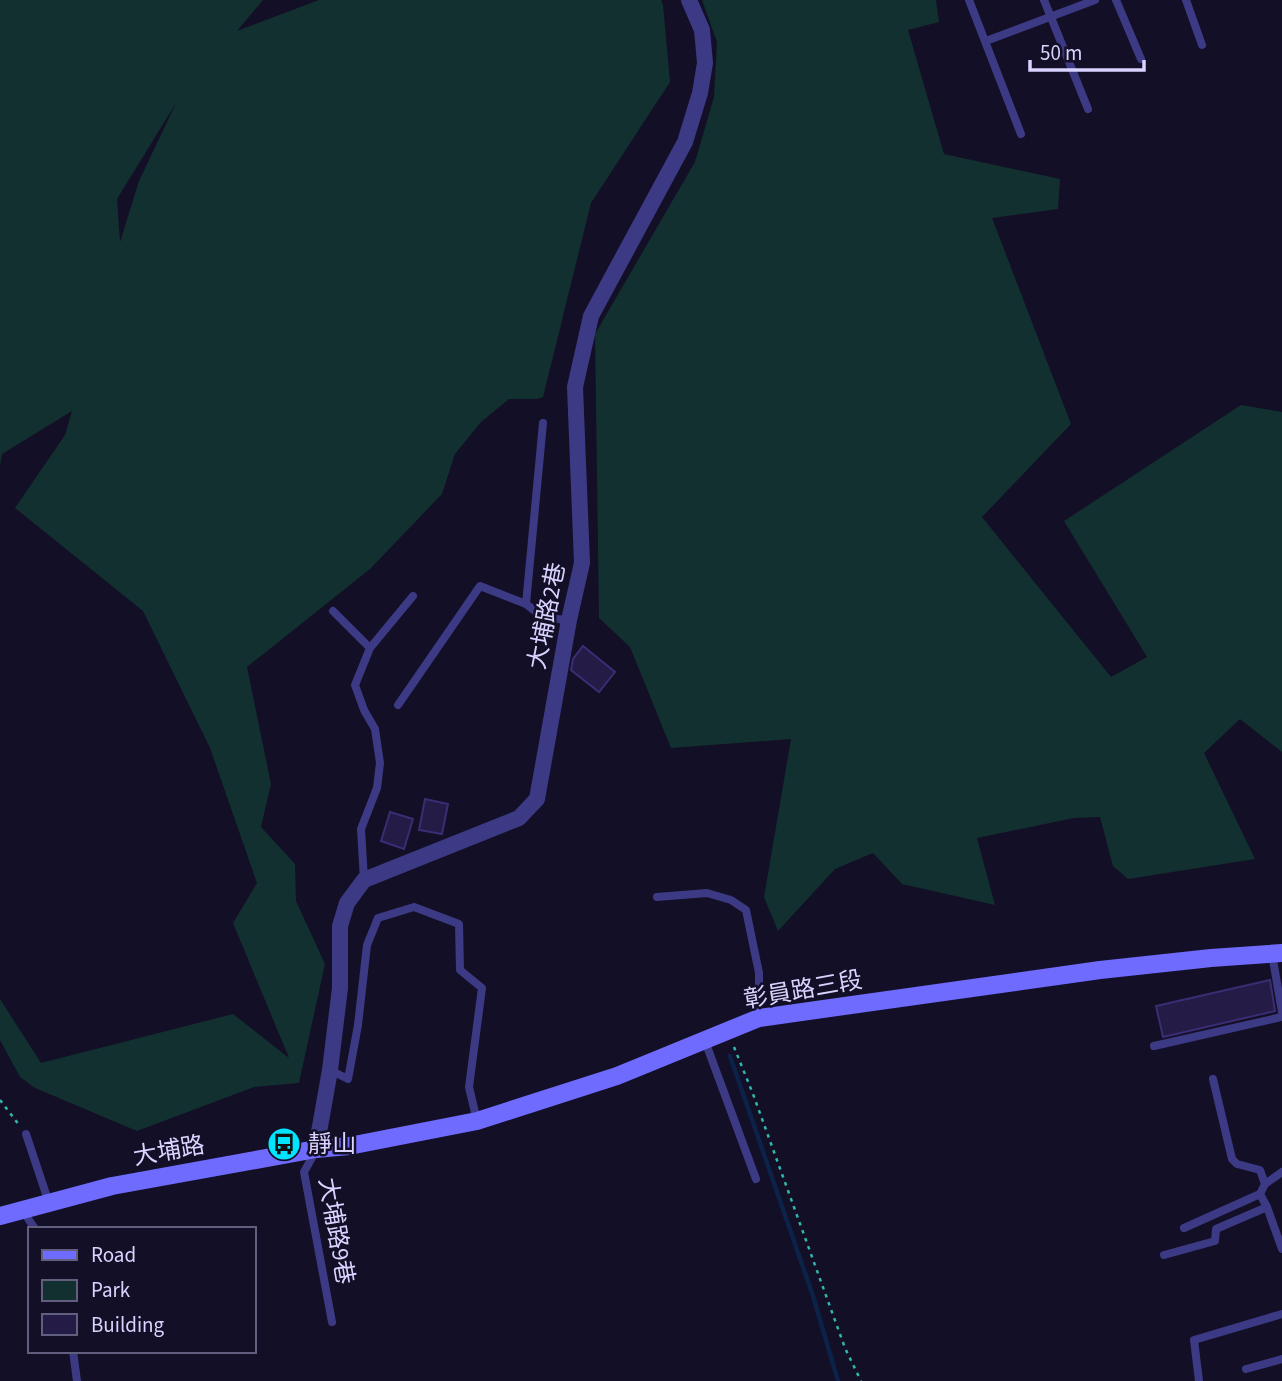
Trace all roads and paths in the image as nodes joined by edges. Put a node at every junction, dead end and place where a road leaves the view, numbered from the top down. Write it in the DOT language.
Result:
graph roads {
  1 [pos="689,0"];
  2 [pos="969,0"];
  3 [pos="1044,0"];
  4 [pos="1096,0"];
  5 [pos="1116,0"];
  6 [pos="1186,0"];
  7 [pos="1051,17"];
  8 [pos="986,41"];
  9 [pos="1202,45"];
  10 [pos="1141,60"];
  11 [pos="1088,108"];
  12 [pos="1021,134"];
  13 [pos="543,423"];
  14 [pos="413,596"];
  15 [pos="526,604"];
  16 [pos="332,611"];
  17 [pos="569,620"];
  18 [pos="370,648"];
  19 [pos="398,705"];
  20 [pos="364,880"];
  21 [pos="657,897"];
  22 [pos="1277,954"];
  23 [pos="1282,1014"];
  24 [pos="760,1018"];
  25 [pos="728,1031"];
  26 [pos="704,1040"];
  27 [pos="1154,1045"];
  28 [pos="330,1070"];
  29 [pos="1213,1079"];
  30 [pos="0,1100"];
  31 [pos="477,1121"];
  32 [pos="26,1134"];
  33 [pos="349,1146"];
  34 [pos="316,1149"];
  35 [pos="1282,1172"];
  36 [pos="756,1179"];
  37 [pos="1265,1184"];
  38 [pos="1260,1194"];
  39 [pos="49,1203"];
  40 [pos="1267,1208"];
  41 [pos="22,1210"];
  42 [pos="0,1216"];
  43 [pos="34,1227"];
  44 [pos="1184,1228"];
  45 [pos="1282,1249"];
  46 [pos="1164,1255"];
  47 [pos="1282,1314"];
  48 [pos="332,1322"];
  49 [pos="73,1353"];
  50 [pos="1282,1359"];
  51 [pos="1246,1369"];
  52 [pos="77,1381"];
  53 [pos="861,1381"];
  54 [pos="1199,1381"];
  1 -- 17 [label="street, 大埔路2巷"];
  2 -- 8 [label="lane"];
  3 -- 7 [label="lane"];
  4 -- 7 [label="lane"];
  5 -- 10 [label="lane"];
  6 -- 9 [label="lane"];
  7 -- 8 [label="lane"];
  7 -- 11 [label="lane"];
  8 -- 12 [label="lane"];
  13 -- 15 [label="lane"];
  14 -- 18 [label="lane"];
  15 -- 17 [label="lane"];
  15 -- 19 [label="lane"];
  16 -- 18 [label="lane"];
  17 -- 20 [label="street, 大埔路2巷"];
  18 -- 20 [label="lane"];
  20 -- 28 [label="street"];
  21 -- 24 [label="lane"];
  22 -- 23 [label="lane"];
  22 -- 24 [label="main road, 彰員路三段"];
  23 -- 27 [label="lane"];
  24 -- 25 [label="main road, 彰員路三段"];
  25 -- 26 [label="main road, 彰員路三段"];
  25 -- 53 [label="path"];
  26 -- 31 [label="main road, 彰員路三段"];
  26 -- 36 [label="lane"];
  28 -- 31 [label="lane"];
  28 -- 34 [label="street"];
  29 -- 37 [label="lane"];
  30 -- 32 [label="path"];
  31 -- 33 [label="main road, 彰員路三段"];
  32 -- 39 [label="lane"];
  33 -- 34 [label="main road, 大埔路"];
  34 -- 39 [label="main road, 大埔路"];
  34 -- 48 [label="lane, 大埔路9巷"];
  35 -- 37 [label="lane"];
  37 -- 38 [label="lane"];
  38 -- 40 [label="lane"];
  38 -- 44 [label="lane"];
  39 -- 41 [label="main road, 大埔路"];
  40 -- 45 [label="lane"];
  40 -- 46 [label="lane"];
  41 -- 42 [label="main road, 大埔路"];
  41 -- 43 [label="lane"];
  47 -- 54 [label="lane"];
  49 -- 52 [label="lane"];
  50 -- 51 [label="lane"];
}
